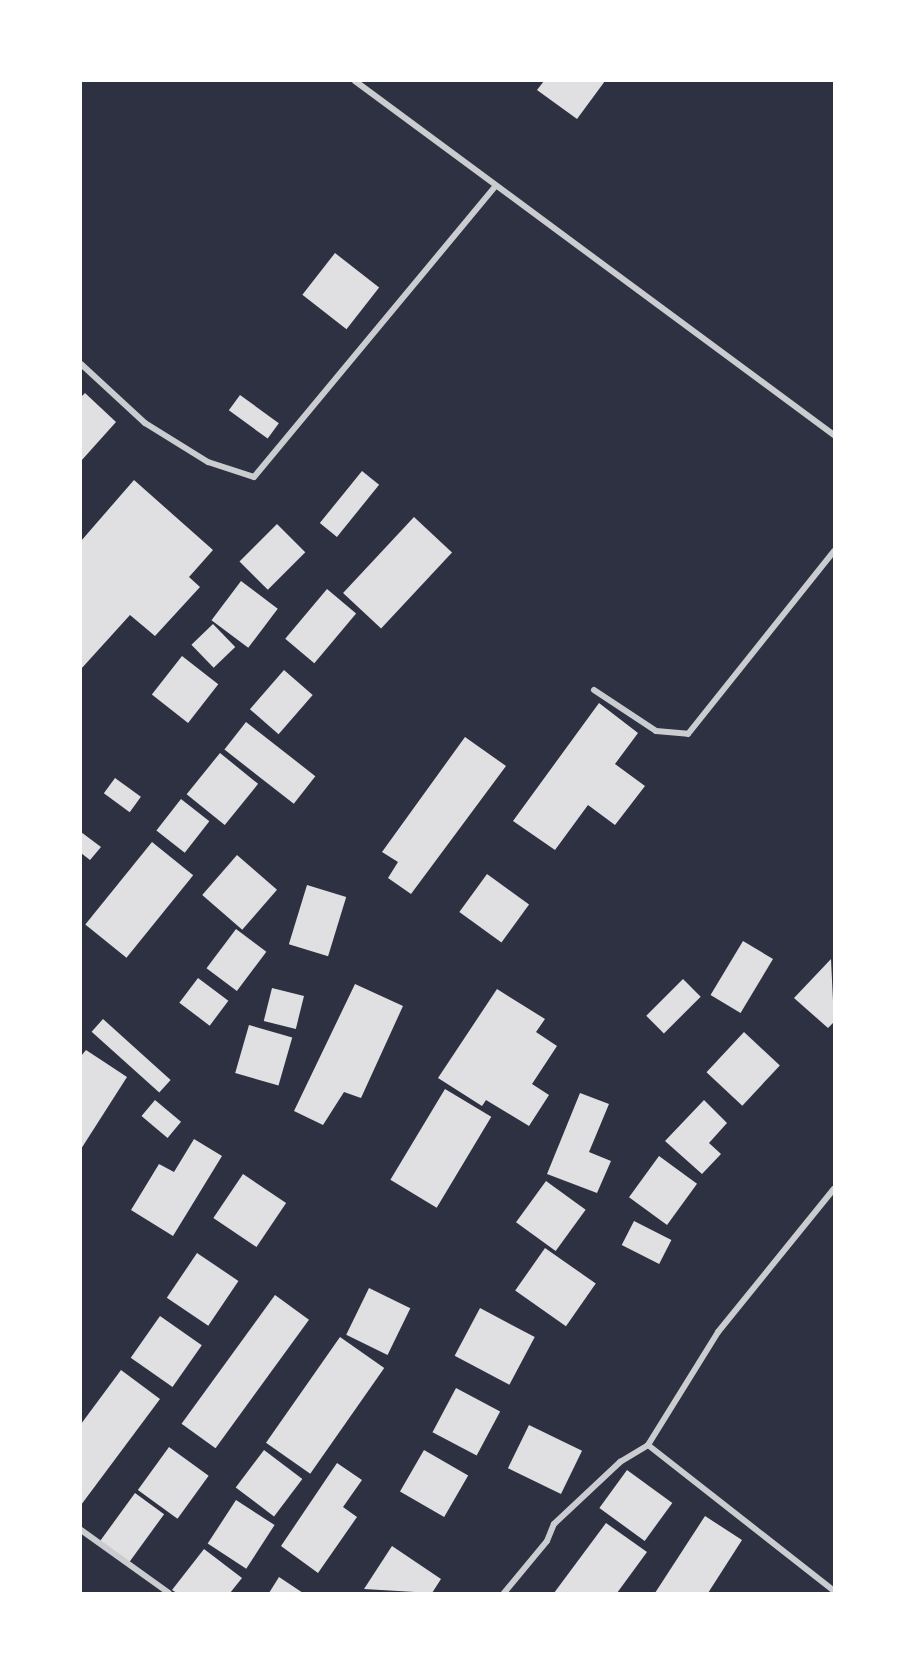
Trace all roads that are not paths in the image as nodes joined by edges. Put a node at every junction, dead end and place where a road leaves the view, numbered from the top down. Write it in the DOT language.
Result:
graph roads {
  1 [pos="355,81"];
  2 [pos="496,186"];
  3 [pos="81,364"];
  4 [pos="834,435"];
  5 [pos="834,551"];
  6 [pos="594,690"];
  7 [pos="834,1189"];
  8 [pos="648,1445"];
  9 [pos="81,1530"];
  10 [pos="834,1591"];
  11 [pos="168,1593"];
  12 [pos="504,1593"];
  1 -- 2 [label="street"];
  2 -- 3 [label="street"];
  2 -- 4 [label="street"];
  5 -- 6 [label="street"];
  7 -- 8 [label="street"];
  8 -- 10 [label="street"];
  8 -- 12 [label="street"];
  9 -- 11 [label="street"];
}
